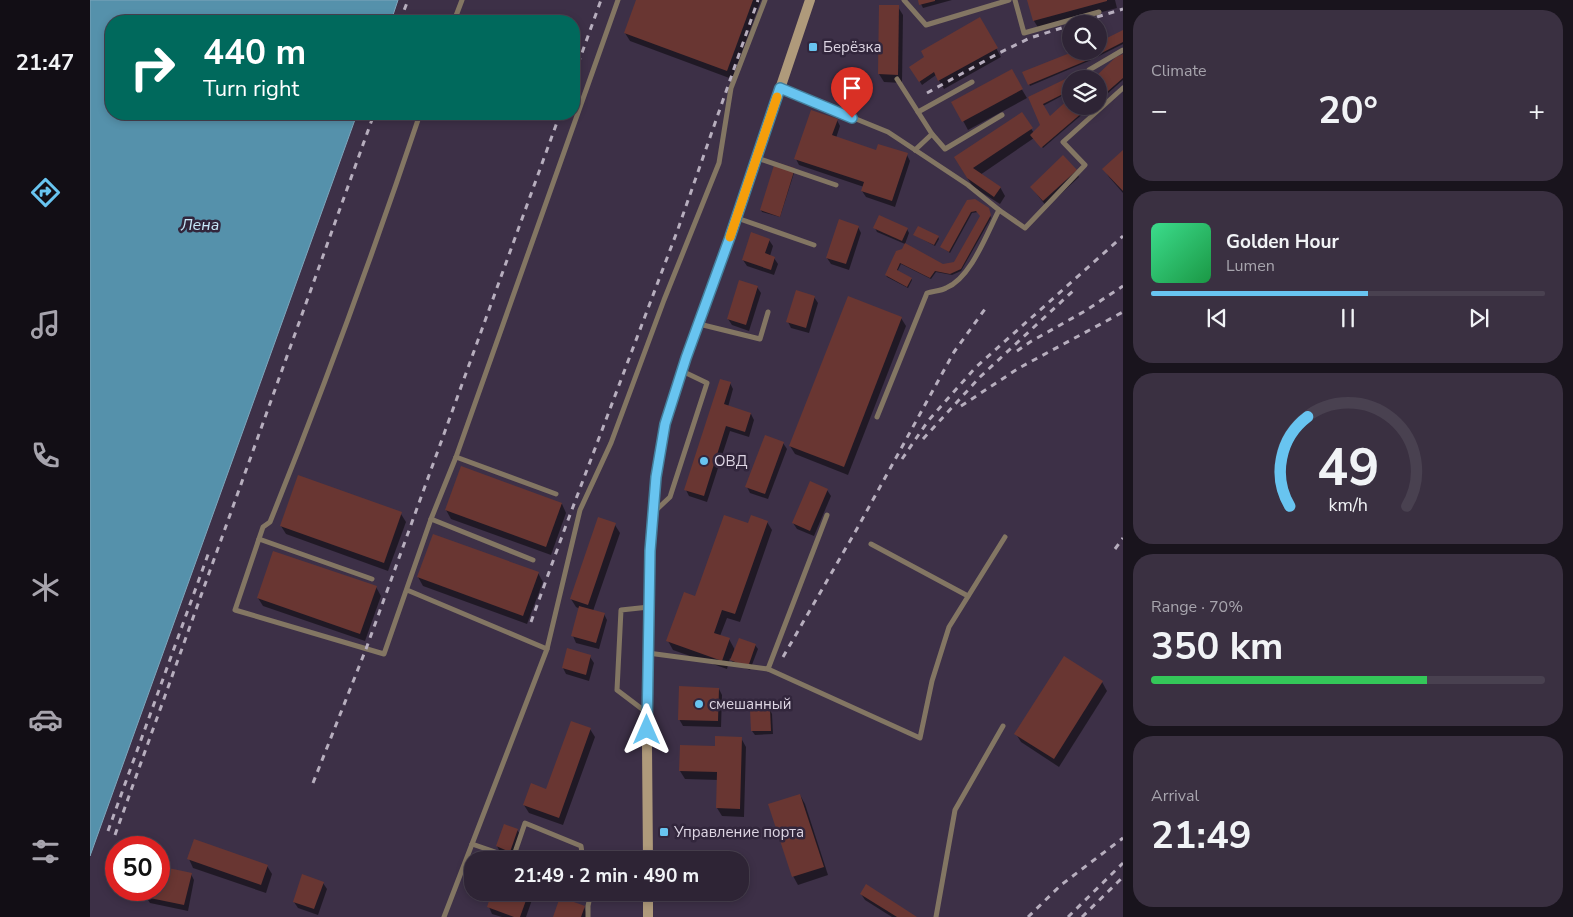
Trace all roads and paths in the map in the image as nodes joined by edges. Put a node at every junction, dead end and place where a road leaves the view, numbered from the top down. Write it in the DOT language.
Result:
graph roads {
  1 [pos="462,0"];
  2 [pos="618,0"];
  3 [pos="765,0"];
  4 [pos="810,0"];
  5 [pos="904,0"];
  6 [pos="1009,0"];
  7 [pos="1015,0"];
  8 [pos="1099,12"];
  9 [pos="456,15"];
  10 [pos="1123,50"];
  11 [pos="1089,70"];
  12 [pos="897,79"];
  13 [pos="972,82"];
  14 [pos="780,88"];
  15 [pos="1123,88"];
  16 [pos="580,107"];
  17 [pos="918,112"];
  18 [pos="1002,115"];
  19 [pos="418,120"];
  20 [pos="575,120"];
  21 [pos="932,134"];
  22 [pos="915,150"];
  23 [pos="757,158"];
  24 [pos="836,185"];
  25 [pos="999,210"];
  26 [pos="737,218"];
  27 [pos="814,245"];
  28 [pos="768,312"];
  29 [pos="699,324"];
  30 [pos="682,371"];
  31 [pos="877,417"];
  32 [pos="456,457"];
  33 [pos="556,494"];
  34 [pos="653,513"];
  35 [pos="826,515"];
  36 [pos="431,519"];
  37 [pos="1005,537"];
  38 [pos="259,539"];
  39 [pos="871,544"];
  40 [pos="533,560"];
  41 [pos="372,579"];
  42 [pos="407,590"];
  43 [pos="968,596"];
  44 [pos="649,607"];
  45 [pos="548,649"];
  46 [pos="648,652"];
  47 [pos="768,669"];
  48 [pos="647,713"];
  49 [pos="1003,726"];
  50 [pos="472,844"];
  51 [pos="492,851"];
  52 [pos="517,851"];
  53 [pos="582,851"];
  54 [pos="648,851"];
  55 [pos="589,901"];
  56 [pos="648,901"];
  57 [pos="444,917"];
  58 [pos="588,917"];
  59 [pos="648,917"];
  60 [pos="936,917"];
  1 -- 9 [label="lane"];
  2 -- 16 [label="lane"];
  3 -- 45 [label="lane"];
  4 -- 14 [label="main road"];
  5 -- 6 [label="lane"];
  7 -- 8 [label="lane"];
  10 -- 11 [label="lane"];
  12 -- 17 [label="lane"];
  13 -- 17 [label="lane"];
  14 -- 22 [label="lane"];
  14 -- 23 [label="main road"];
  15 -- 25 [label="lane"];
  17 -- 21 [label="lane"];
  18 -- 21 [label="lane"];
  19 -- 38 [label="lane"];
  20 -- 32 [label="lane"];
  21 -- 22 [label="lane"];
  22 -- 25 [label="lane"];
  23 -- 24 [label="lane"];
  23 -- 26 [label="main road"];
  25 -- 31 [label="lane"];
  26 -- 27 [label="lane"];
  26 -- 29 [label="main road"];
  28 -- 29 [label="lane"];
  29 -- 30 [label="main road"];
  30 -- 34 [label="main road"];
  30 -- 34 [label="lane"];
  32 -- 33 [label="lane"];
  32 -- 36 [label="lane"];
  34 -- 44 [label="main road"];
  35 -- 47 [label="lane"];
  36 -- 40 [label="lane"];
  36 -- 42 [label="lane"];
  37 -- 43 [label="lane"];
  38 -- 41 [label="lane"];
  38 -- 42 [label="lane"];
  39 -- 43 [label="lane"];
  42 -- 45 [label="lane"];
  43 -- 47 [label="lane"];
  44 -- 46 [label="main road"];
  44 -- 48 [label="lane"];
  45 -- 50 [label="lane"];
  46 -- 47 [label="lane"];
  46 -- 48 [label="main road"];
  48 -- 54 [label="main road"];
  49 -- 60 [label="lane"];
  50 -- 51 [label="lane"];
  50 -- 57 [label="lane"];
  52 -- 53 [label="lane"];
  55 -- 58 [label="lane"];
  56 -- 59 [label="main road"];
}
